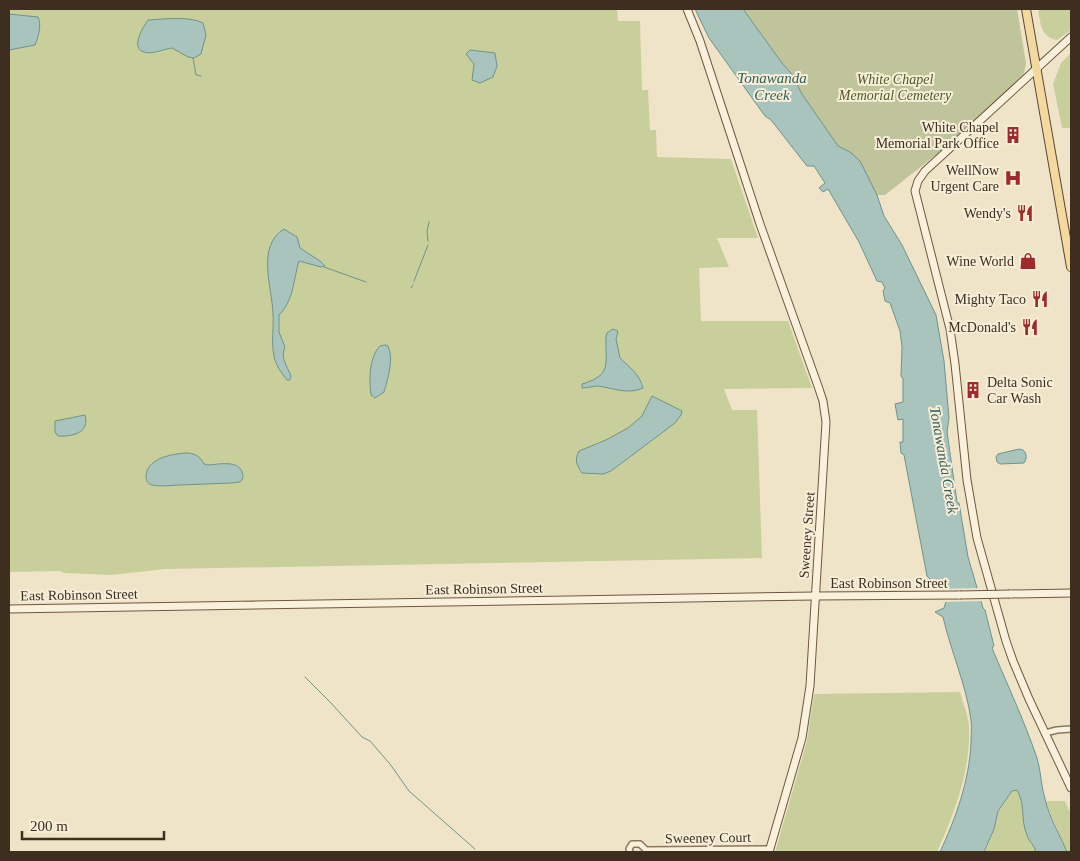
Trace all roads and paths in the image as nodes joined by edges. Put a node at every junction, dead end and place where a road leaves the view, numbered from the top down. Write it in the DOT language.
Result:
graph roads {
  1 [pos="687,9"];
  2 [pos="1026,9"];
  3 [pos="1071,36"];
  4 [pos="1037,69"];
  5 [pos="1071,267"];
  6 [pos="1071,593"];
  7 [pos="815,596"];
  8 [pos="9,609"];
  9 [pos="1071,729"];
  10 [pos="1045,733"];
  11 [pos="1071,788"];
  12 [pos="770,850"];
  13 [pos="645,851"];
  14 [pos="630,852"];
  1 -- 7 [label="street, Sweeney Street"];
  2 -- 4 [label="main road"];
  3 -- 4 [label="street"];
  4 -- 5 [label="main road"];
  4 -- 10 [label="street"];
  6 -- 7 [label="street, East Robinson Street, bridge"];
  7 -- 8 [label="street, East Robinson Street"];
  7 -- 12 [label="street, Sweeney Street"];
  9 -- 10 [label="street"];
  10 -- 11 [label="street"];
  12 -- 13 [label="street, Sweeney Court"];
  13 -- 14 [label="street, Sweeney Court"];
}
